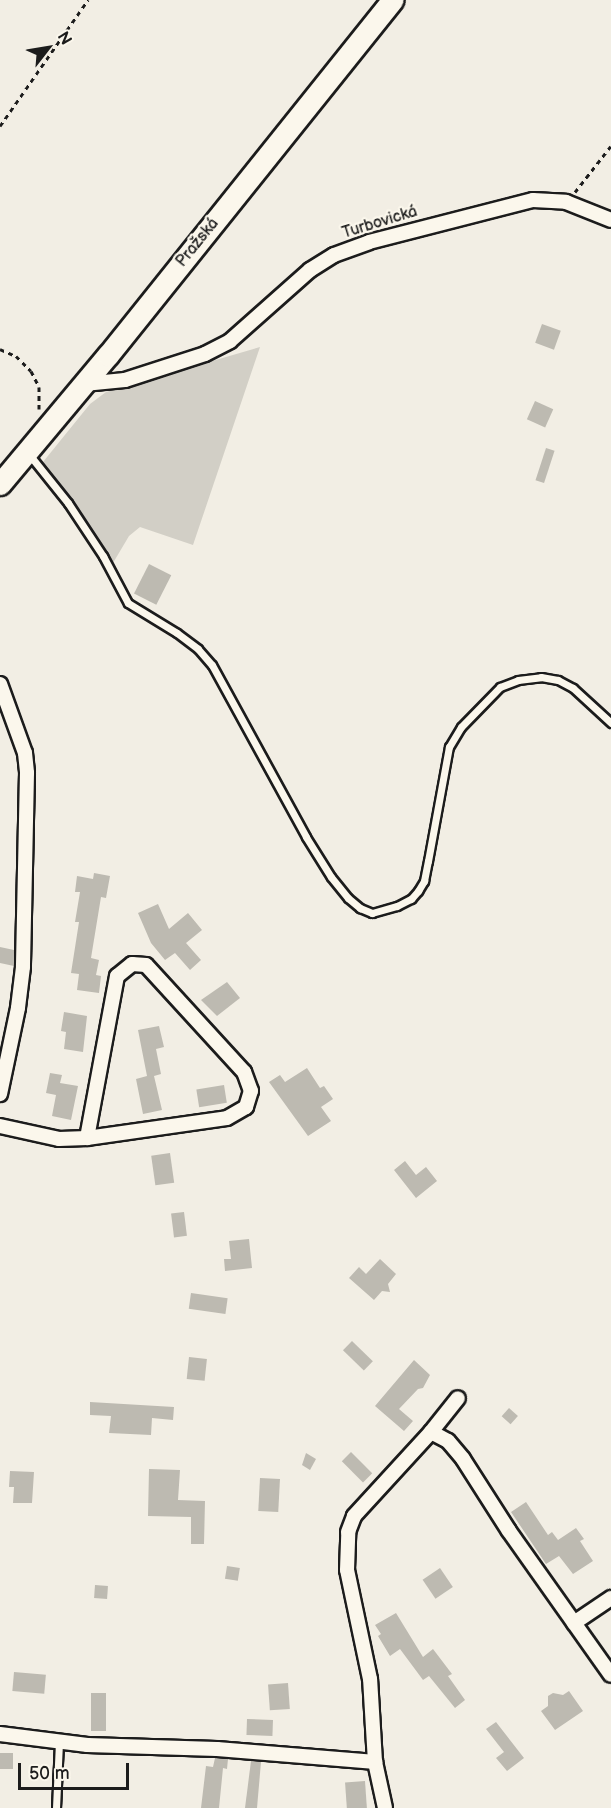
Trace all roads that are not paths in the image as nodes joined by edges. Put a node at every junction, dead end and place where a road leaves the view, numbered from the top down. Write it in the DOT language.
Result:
graph roads {
  1 [pos="392,0"];
  2 [pos="611,220"];
  3 [pos="84,384"];
  4 [pos="27,452"];
  5 [pos="0,484"];
  6 [pos="0,684"];
  7 [pos="611,723"];
  8 [pos="0,1094"];
  9 [pos="0,1126"];
  10 [pos="87,1138"];
  11 [pos="458,1398"];
  12 [pos="431,1432"];
  13 [pos="611,1598"];
  14 [pos="574,1623"];
  15 [pos="611,1675"];
  16 [pos="0,1734"];
  17 [pos="59,1741"];
  18 [pos="375,1762"];
  19 [pos="57,1808"];
  20 [pos="385,1808"];
  1 -- 3 [label="main road, Pražská"];
  2 -- 3 [label="street, Turbovická"];
  3 -- 4 [label="main road, Pražská"];
  4 -- 5 [label="main road, Pražská"];
  4 -- 7 [label="lane"];
  6 -- 8 [label="street"];
  9 -- 10 [label="street"];
  10 -- 10 [label="street"];
  11 -- 12 [label="street"];
  12 -- 14 [label="street"];
  12 -- 18 [label="street"];
  13 -- 14 [label="street"];
  14 -- 15 [label="street"];
  16 -- 17 [label="street"];
  17 -- 18 [label="street"];
  17 -- 19 [label="lane"];
  18 -- 20 [label="street"];
}
